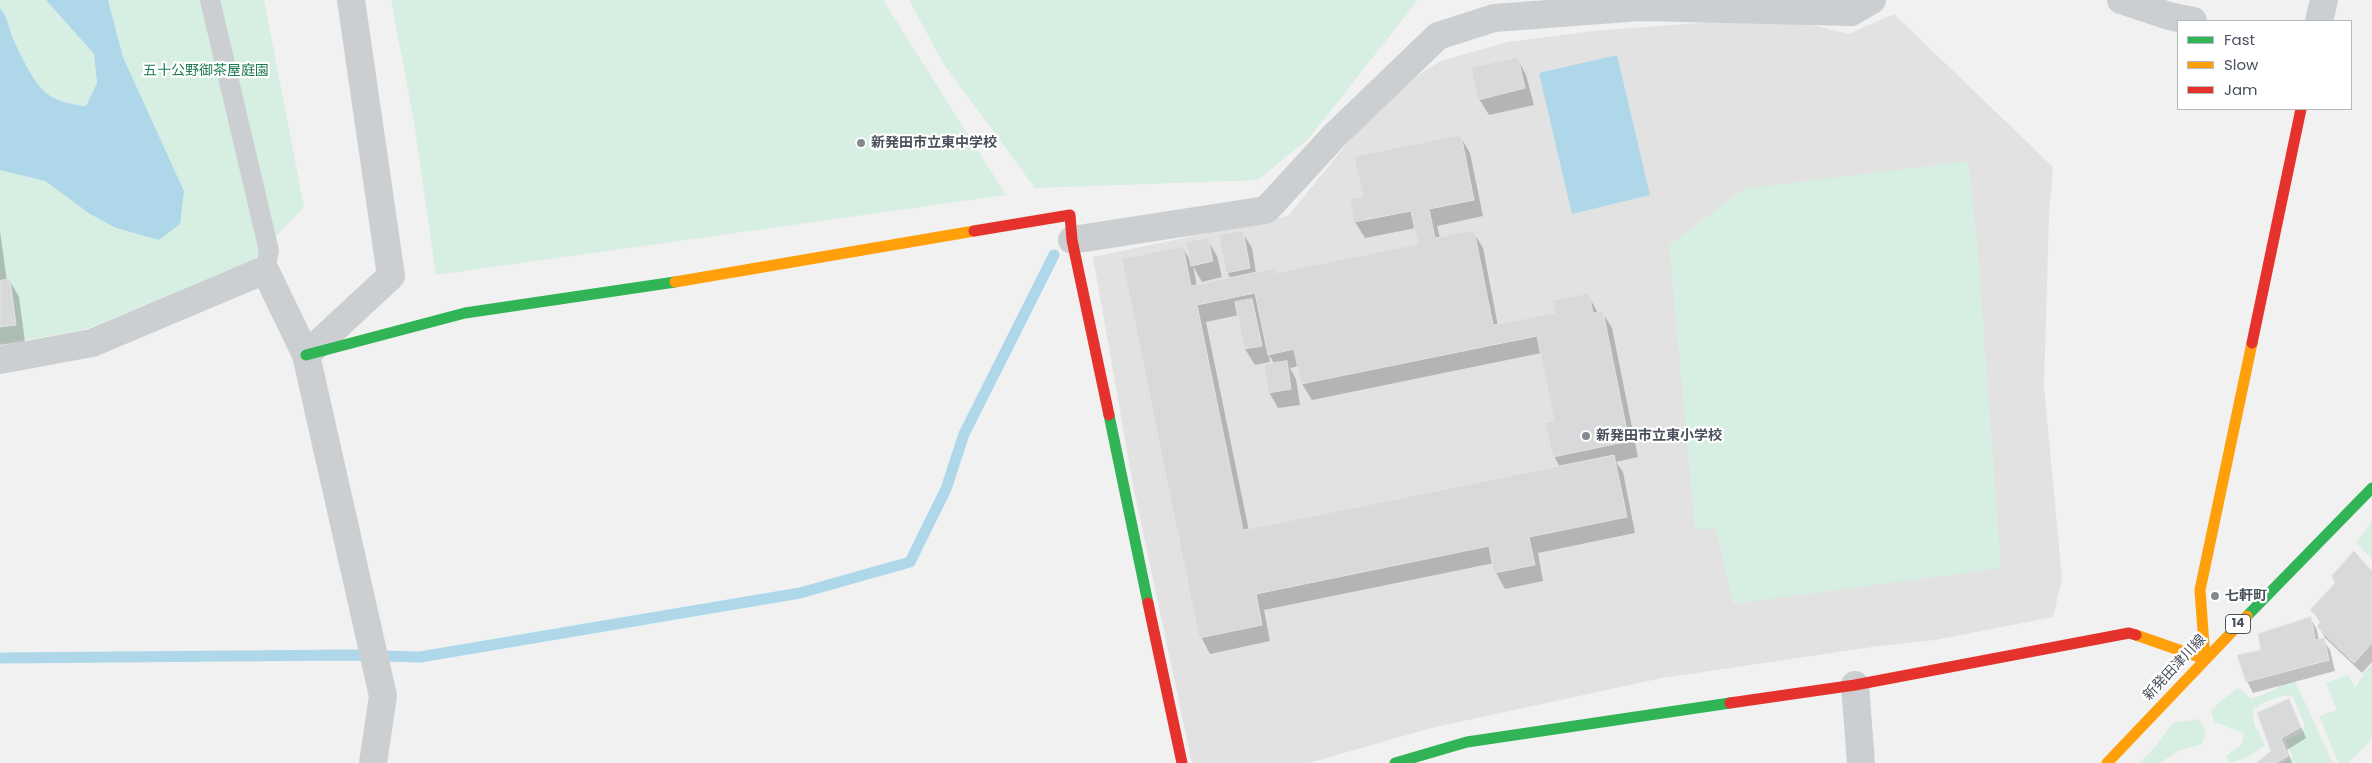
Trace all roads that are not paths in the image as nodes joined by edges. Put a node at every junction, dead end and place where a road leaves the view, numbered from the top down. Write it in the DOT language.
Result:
graph roads {
  1 [pos="210,0"];
  2 [pos="351,0"];
  3 [pos="1872,0"];
  4 [pos="2121,0"];
  5 [pos="2324,0"];
  6 [pos="1641,3"];
  7 [pos="2188,20"];
  8 [pos="2319,20"];
  9 [pos="2301,110"];
  10 [pos="1072,240"];
  11 [pos="265,270"];
  12 [pos="306,355"];
  13 [pos="0,360"];
  14 [pos="2372,488"];
  15 [pos="2205,658"];
  16 [pos="1855,685"];
  17 [pos="373,763"];
  18 [pos="1182,763"];
  19 [pos="1395,763"];
  20 [pos="1861,763"];
  21 [pos="2107,763"];
  1 -- 11 [label="lane"];
  2 -- 12 [label="street"];
  3 -- 6 [label="street"];
  4 -- 7 [label="street"];
  5 -- 8 [label="street"];
  6 -- 10 [label="street"];
  9 -- 15 [label="street"];
  10 -- 12 [label="street"];
  10 -- 18 [label="street"];
  11 -- 12 [label="street"];
  11 -- 13 [label="street"];
  12 -- 17 [label="street"];
  14 -- 15 [label="street, 新発田津川線 / 14"];
  15 -- 16 [label="street"];
  15 -- 21 [label="street, 新発田津川線 / 14"];
  16 -- 19 [label="street"];
  16 -- 20 [label="street"];
}
